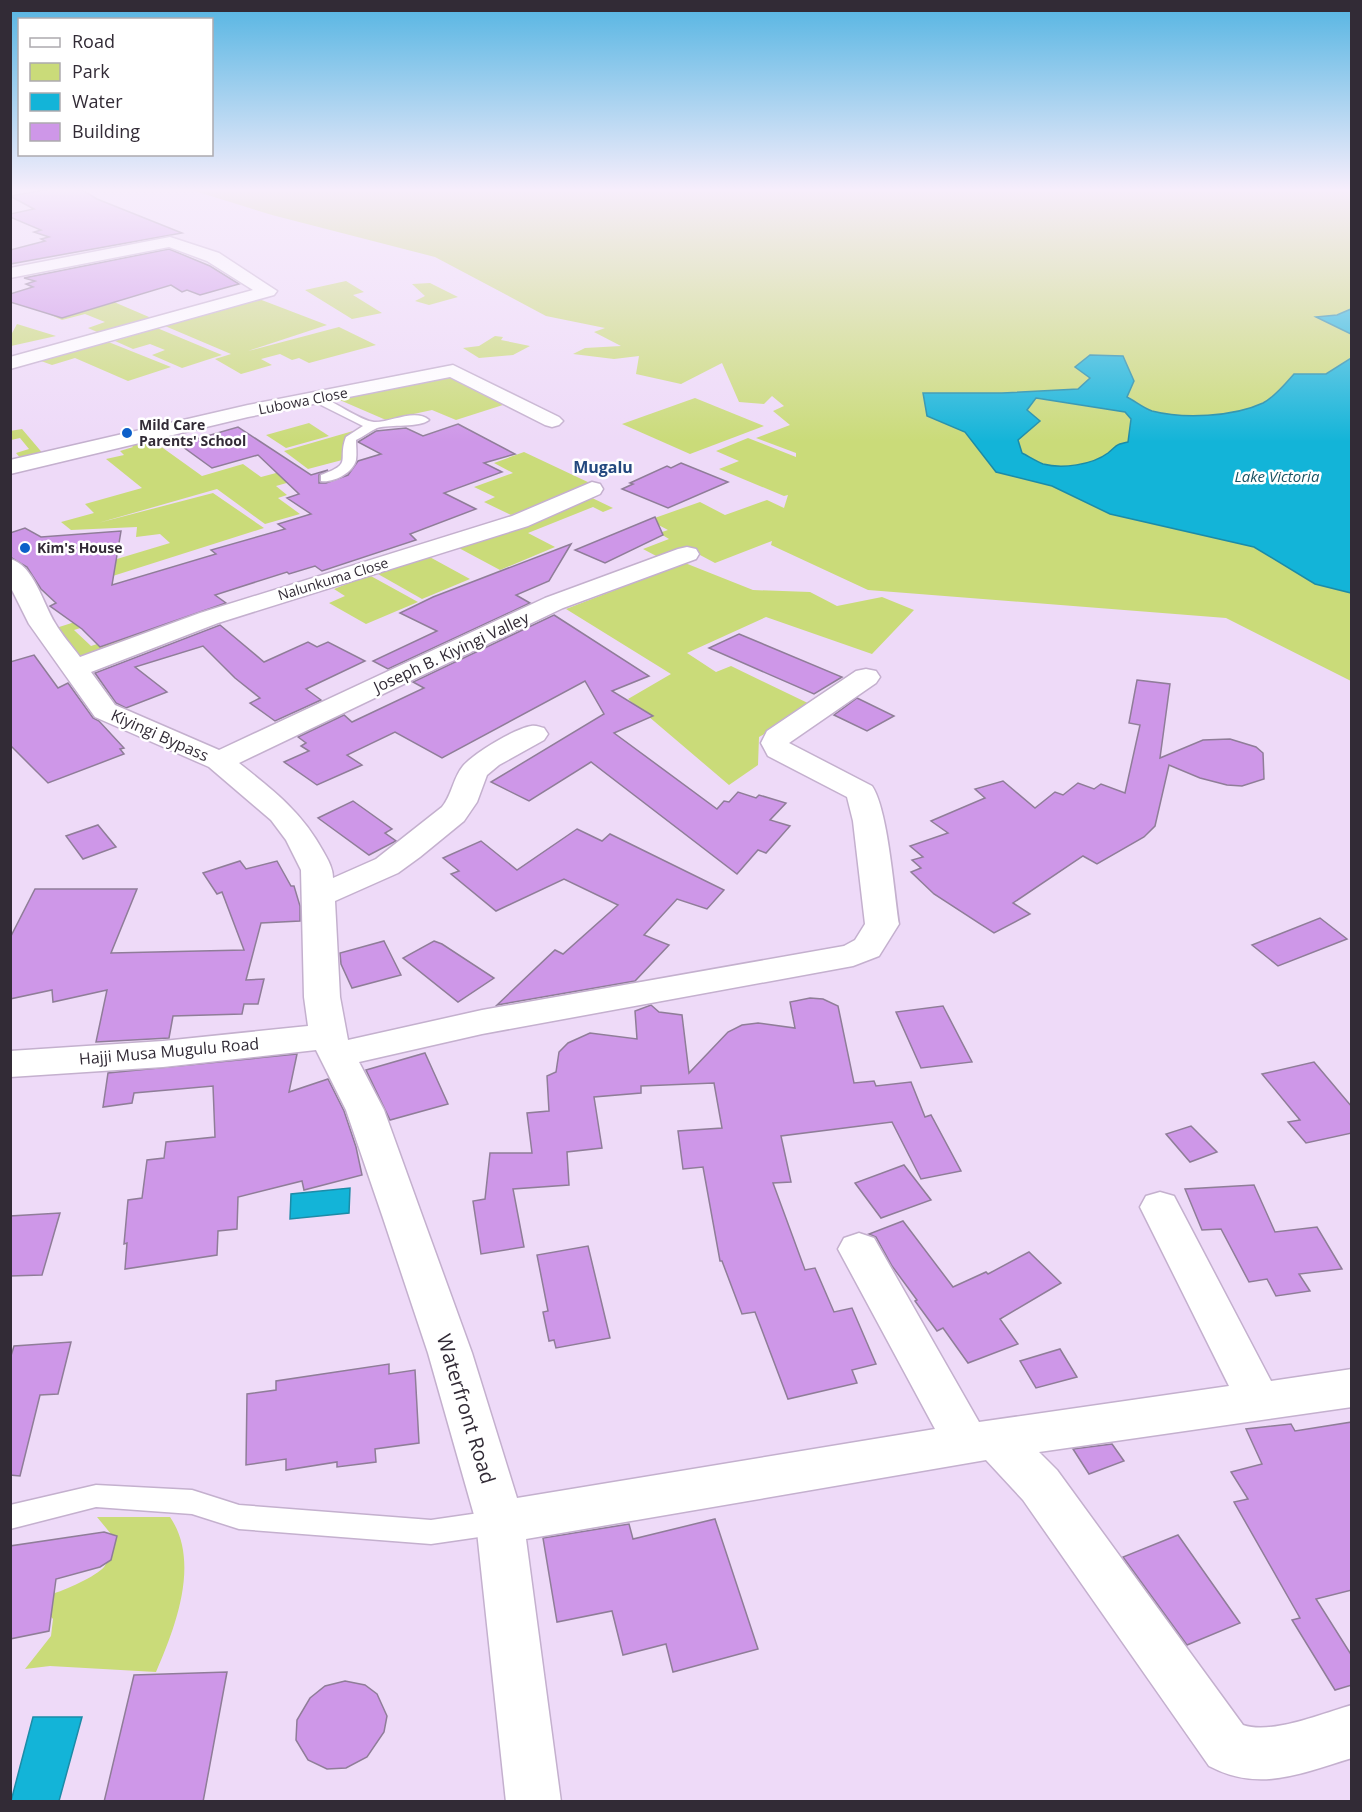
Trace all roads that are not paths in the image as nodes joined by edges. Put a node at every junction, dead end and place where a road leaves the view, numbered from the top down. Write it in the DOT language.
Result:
graph roads {
  1 [pos="238,273"];
  2 [pos="10,363"];
  3 [pos="315,398"];
  4 [pos="423,420"];
  5 [pos="552,421"];
  6 [pos="372,426"];
  7 [pos="10,467"];
  8 [pos="326,478"];
  9 [pos="592,489"];
  10 [pos="687,554"];
  11 [pos="10,566"];
  12 [pos="74,669"];
  13 [pos="866,677"];
  14 [pos="534,734"];
  15 [pos="219,761"];
  16 [pos="319,896"];
  17 [pos="333,1045"];
  18 [pos="10,1064"];
  19 [pos="1160,1207"];
  20 [pos="859,1250"];
  21 [pos="1352,1388"];
  22 [pos="1259,1402"];
  23 [pos="981,1441"];
  24 [pos="10,1517"];
  25 [pos="500,1522"];
  26 [pos="1352,1731"];
  27 [pos="534,1802"];
  1 -- 2 [label="street"];
  3 -- 5 [label="street, Lubowa Close"];
  3 -- 6 [label="lane"];
  3 -- 7 [label="street, Lubowa Close"];
  4 -- 6 [label="lane"];
  6 -- 8 [label="lane"];
  9 -- 12 [label="street, Nalunkuma Close"];
  10 -- 15 [label="street, Joseph B. Kiyingi Valley"];
  11 -- 12 [label="street, Kiyingi Bypass"];
  12 -- 15 [label="street, Kiyingi Bypass"];
  13 -- 17 [label="street, Hajji Musa Mugulu Road"];
  14 -- 16 [label="street"];
  15 -- 16 [label="street, Kiyingi Bypass"];
  16 -- 17 [label="street, Kiyingi Bypass"];
  17 -- 18 [label="street, Hajji Musa Mugulu Road"];
  17 -- 25 [label="street, Waterfront Road"];
  19 -- 22 [label="street"];
  20 -- 23 [label="street"];
  21 -- 22 [label="street"];
  22 -- 23 [label="street"];
  23 -- 25 [label="street"];
  23 -- 26 [label="street"];
  24 -- 25 [label="lane"];
  25 -- 27 [label="street, Waterfront Road"];
}
